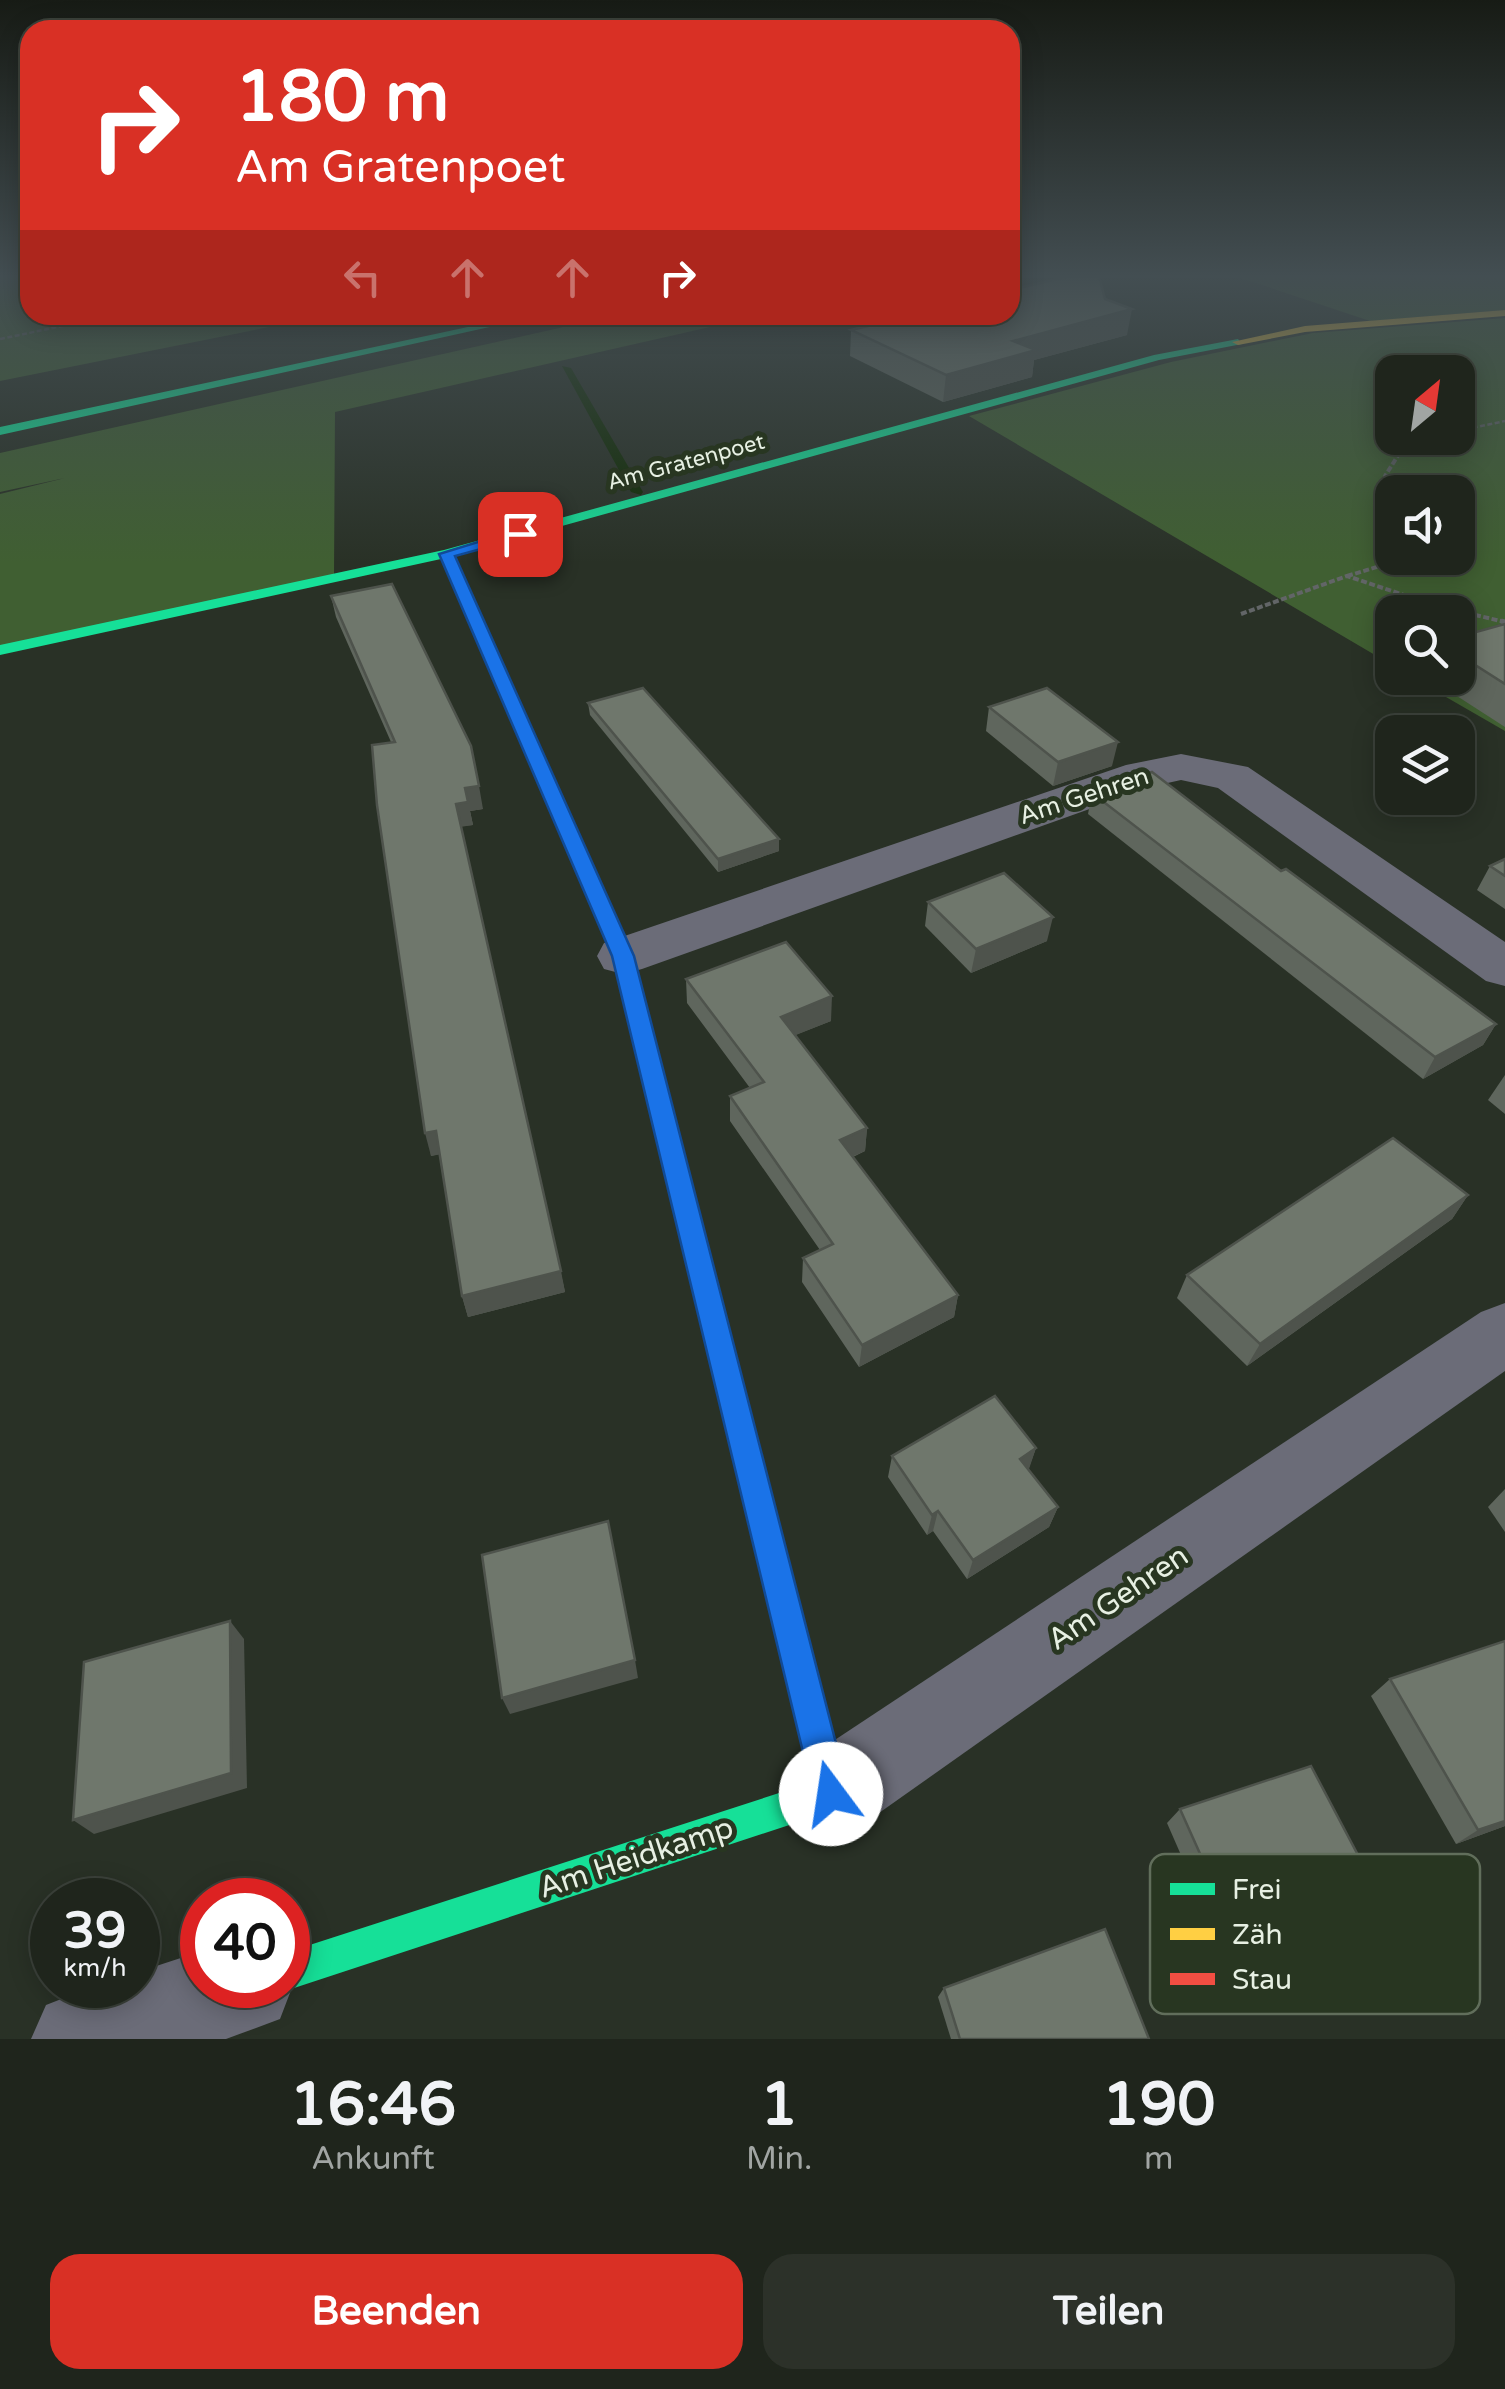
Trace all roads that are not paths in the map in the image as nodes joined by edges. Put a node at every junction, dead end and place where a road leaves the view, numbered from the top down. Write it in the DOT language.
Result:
graph roads {
  1 [pos="274,372"];
  2 [pos="1103,372"];
  3 [pos="0,431"];
  4 [pos="446,554"];
  5 [pos="0,650"];
  6 [pos="623,956"];
  7 [pos="1505,968"];
  8 [pos="1505,1334"];
  9 [pos="831,1794"];
  10 [pos="310,1965"];
  11 [pos="180,2006"];
  12 [pos="80,2039"];
  1 -- 3 [label="main road"];
  2 -- 4 [label="main road, Am Gratenpoet"];
  4 -- 5 [label="main road, Am Gratenpoet"];
  4 -- 6 [label="main road"];
  6 -- 7 [label="street, Am Gehren"];
  6 -- 9 [label="main road"];
  8 -- 9 [label="street, Am Gehren"];
  9 -- 10 [label="main road, Am Heidkamp"];
  11 -- 12 [label="street"];
}
